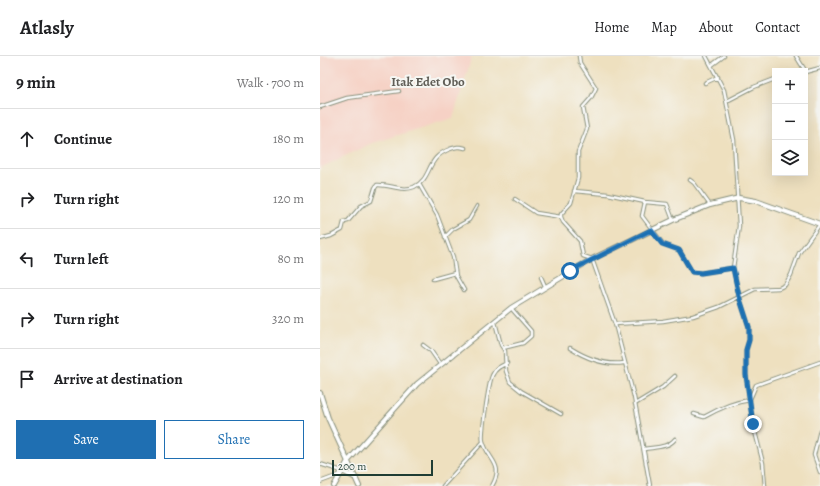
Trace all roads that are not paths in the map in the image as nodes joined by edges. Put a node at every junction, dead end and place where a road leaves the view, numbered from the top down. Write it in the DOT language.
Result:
graph roads {
  1 [pos="579,56"];
  2 [pos="706,56"];
  3 [pos="724,56"];
  4 [pos="796,56"];
  5 [pos="712,65"];
  6 [pos="803,68"];
  7 [pos="820,68"];
  8 [pos="808,71"];
  9 [pos="718,78"];
  10 [pos="772,80"];
  11 [pos="705,83"];
  12 [pos="399,91"];
  13 [pos="727,101"];
  14 [pos="320,107"];
  15 [pos="465,148"];
  16 [pos="690,180"];
  17 [pos="419,184"];
  18 [pos="574,191"];
  19 [pos="739,198"];
  20 [pos="515,199"];
  21 [pos="645,202"];
  22 [pos="710,205"];
  23 [pos="477,206"];
  24 [pos="561,217"];
  25 [pos="673,220"];
  26 [pos="820,224"];
  27 [pos="651,230"];
  28 [pos="445,237"];
  29 [pos="320,239"];
  30 [pos="592,259"];
  31 [pos="733,268"];
  32 [pos="455,273"];
  33 [pos="541,277"];
  34 [pos="433,278"];
  35 [pos="545,286"];
  36 [pos="464,290"];
  37 [pos="739,296"];
  38 [pos="511,308"];
  39 [pos="495,321"];
  40 [pos="615,324"];
  41 [pos="423,345"];
  42 [pos="503,348"];
  43 [pos="570,348"];
  44 [pos="820,362"];
  45 [pos="507,363"];
  46 [pos="624,363"];
  47 [pos="440,364"];
  48 [pos="675,376"];
  49 [pos="320,393"];
  50 [pos="750,400"];
  51 [pos="635,404"];
  52 [pos="561,414"];
  53 [pos="694,414"];
  54 [pos="820,430"];
  55 [pos="675,439"];
  56 [pos="483,442"];
  57 [pos="644,449"];
  58 [pos="348,462"];
  59 [pos="320,464"];
  60 [pos="342,471"];
  61 [pos="820,472"];
  62 [pos="339,475"];
  63 [pos="356,478"];
  64 [pos="320,482"];
  65 [pos="334,486"];
  66 [pos="359,486"];
  67 [pos="443,486"];
  68 [pos="492,486"];
  69 [pos="650,486"];
  70 [pos="765,486"];
  1 -- 18 [label="street"];
  2 -- 5 [label="street"];
  3 -- 5 [label="street"];
  4 -- 6 [label="street"];
  5 -- 9 [label="street"];
  7 -- 8 [label="street"];
  9 -- 11 [label="street"];
  9 -- 13 [label="street"];
  10 -- 13 [label="street"];
  12 -- 14 [label="street"];
  13 -- 19 [label="street"];
  15 -- 17 [label="street"];
  16 -- 22 [label="street"];
  17 -- 28 [label="street"];
  17 -- 29 [label="street"];
  18 -- 21 [label="street"];
  18 -- 24 [label="street"];
  19 -- 22 [label="street"];
  19 -- 26 [label="street"];
  19 -- 31 [label="street"];
  20 -- 24 [label="street"];
  21 -- 25 [label="street"];
  21 -- 27 [label="street"];
  22 -- 25 [label="street"];
  23 -- 28 [label="street"];
  24 -- 30 [label="street"];
  25 -- 27 [label="street"];
  26 -- 37 [label="street"];
  27 -- 30 [label="street"];
  27 -- 31 [label="street"];
  28 -- 32 [label="street"];
  30 -- 35 [label="street"];
  30 -- 40 [label="street"];
  31 -- 37 [label="street"];
  32 -- 34 [label="street"];
  32 -- 36 [label="street"];
  33 -- 35 [label="street"];
  35 -- 38 [label="street"];
  37 -- 40 [label="street"];
  37 -- 50 [label="street"];
  38 -- 39 [label="street"];
  38 -- 42 [label="street"];
  39 -- 42 [label="street"];
  39 -- 47 [label="street"];
  40 -- 46 [label="street"];
  41 -- 47 [label="street"];
  42 -- 45 [label="street"];
  43 -- 46 [label="street"];
  44 -- 50 [label="street"];
  45 -- 52 [label="street"];
  45 -- 56 [label="street"];
  46 -- 51 [label="street"];
  47 -- 58 [label="street"];
  48 -- 51 [label="street"];
  49 -- 58 [label="street"];
  50 -- 53 [label="street"];
  50 -- 70 [label="street"];
  51 -- 57 [label="street"];
  54 -- 61 [label="street"];
  55 -- 57 [label="street"];
  56 -- 67 [label="street"];
  56 -- 68 [label="street"];
  57 -- 69 [label="street"];
  58 -- 60 [label="street"];
  58 -- 63 [label="street"];
  59 -- 60 [label="street"];
  60 -- 62 [label="street"];
  60 -- 63 [label="street"];
  62 -- 64 [label="street"];
  62 -- 65 [label="street"];
  63 -- 66 [label="street"];
}
